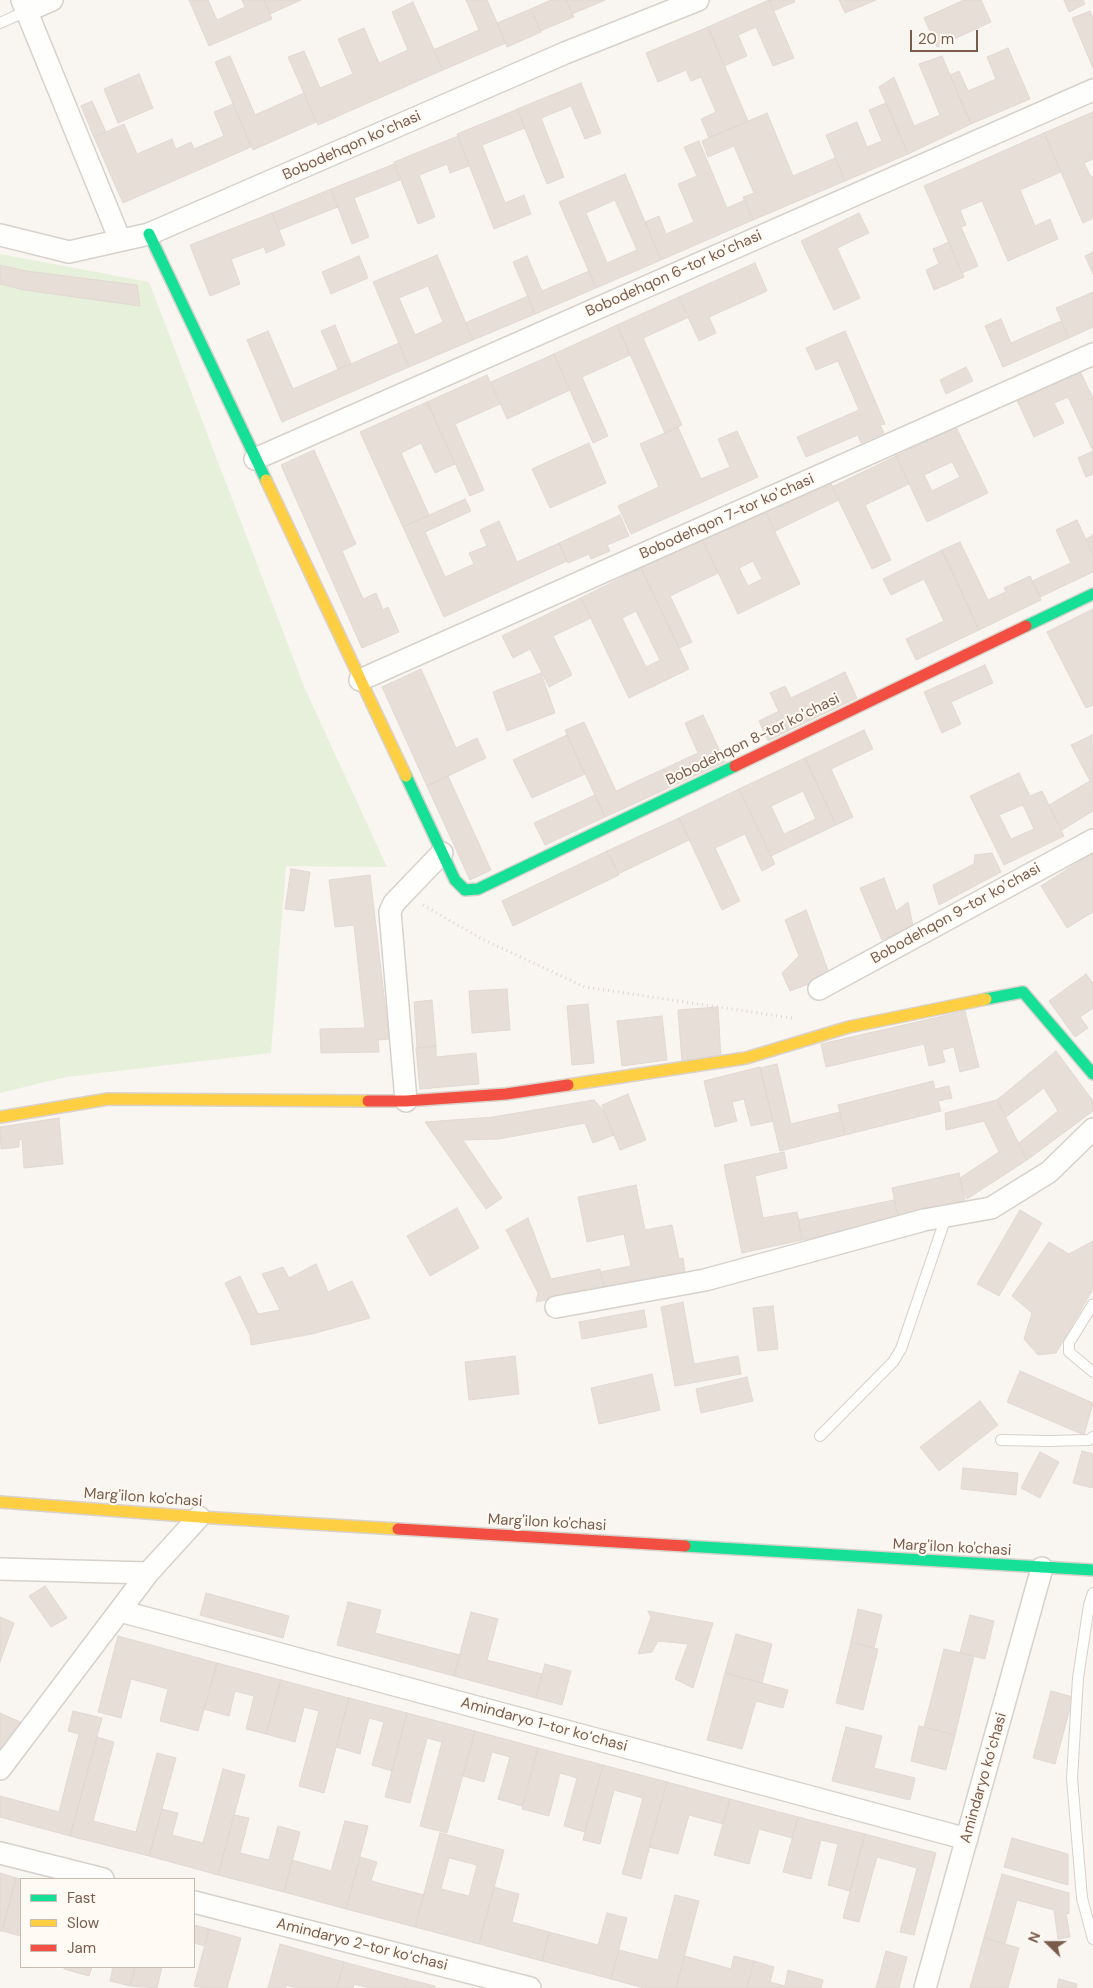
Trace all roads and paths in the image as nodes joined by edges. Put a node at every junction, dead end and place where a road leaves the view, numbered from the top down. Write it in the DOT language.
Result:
graph roads {
  1 [pos="52,0"];
  2 [pos="698,0"];
  3 [pos="25,5"];
  4 [pos="0,23"];
  5 [pos="1093,90"];
  6 [pos="0,234"];
  7 [pos="148,234"];
  8 [pos="120,240"];
  9 [pos="1093,354"];
  10 [pos="255,458"];
  11 [pos="1093,594"];
  12 [pos="360,680"];
  13 [pos="1093,840"];
  14 [pos="442,853"];
  15 [pos="403,893"];
  16 [pos="819,989"];
  17 [pos="801,1019"];
  18 [pos="1093,1074"];
  19 [pos="406,1101"];
  20 [pos="0,1117"];
  21 [pos="1093,1130"];
  22 [pos="946,1216"];
  23 [pos="1093,1304"];
  24 [pos="556,1307"];
  25 [pos="1093,1372"];
  26 [pos="820,1436"];
  27 [pos="1093,1437"];
  28 [pos="1001,1440"];
  29 [pos="0,1502"];
  30 [pos="199,1518"];
  31 [pos="1042,1568"];
  32 [pos="0,1569"];
  33 [pos="1093,1570"];
  34 [pos="148,1573"];
  35 [pos="1093,1593"];
  36 [pos="120,1611"];
  37 [pos="0,1769"];
  38 [pos="967,1839"];
  39 [pos="0,1853"];
  40 [pos="99,1878"];
  41 [pos="195,1902"];
  42 [pos="1093,1939"];
  43 [pos="530,1988"];
  44 [pos="925,1988"];
  1 -- 3 [label="street"];
  2 -- 7 [label="street, Bobodehqon koʼchasi"];
  3 -- 4 [label="lane"];
  3 -- 8 [label="street"];
  5 -- 10 [label="street, Bobodehqon 6-tor koʼchasi"];
  6 -- 8 [label="street, Bobodehqon koʼchasi"];
  7 -- 8 [label="street, Bobodehqon koʼchasi"];
  7 -- 10 [label="street, Bobodehqon 8-tor koʼchasi"];
  9 -- 12 [label="street, Bobodehqon 7-tor koʼchasi"];
  10 -- 12 [label="street, Bobodehqon 8-tor koʼchasi"];
  11 -- 14 [label="street, Bobodehqon 8-tor koʼchasi"];
  12 -- 14 [label="street, Bobodehqon 8-tor koʼchasi"];
  13 -- 16 [label="street, Bobodehqon 9-tor koʼchasi"];
  14 -- 15 [label="street"];
  15 -- 17 [label="path"];
  15 -- 19 [label="street"];
  18 -- 19 [label="street"];
  19 -- 20 [label="street"];
  21 -- 22 [label="street"];
  22 -- 24 [label="street"];
  22 -- 26 [label="lane"];
  23 -- 25 [label="lane"];
  27 -- 28 [label="lane"];
  29 -- 30 [label="street, Marg'ilon ko'chasi"];
  30 -- 31 [label="street, Marg'ilon ko'chasi"];
  30 -- 34 [label="street"];
  31 -- 33 [label="street, Marg'ilon ko'chasi"];
  31 -- 38 [label="street, Amindaryo koʻchasi"];
  32 -- 34 [label="street"];
  34 -- 36 [label="street"];
  35 -- 42 [label="lane"];
  36 -- 37 [label="street"];
  36 -- 38 [label="street, Amindaryo 1-tor koʻchasi"];
  38 -- 44 [label="street, Amindaryo koʻchasi"];
  39 -- 40 [label="street"];
  41 -- 43 [label="street, Amindaryo 2-tor koʻchasi"];
}
